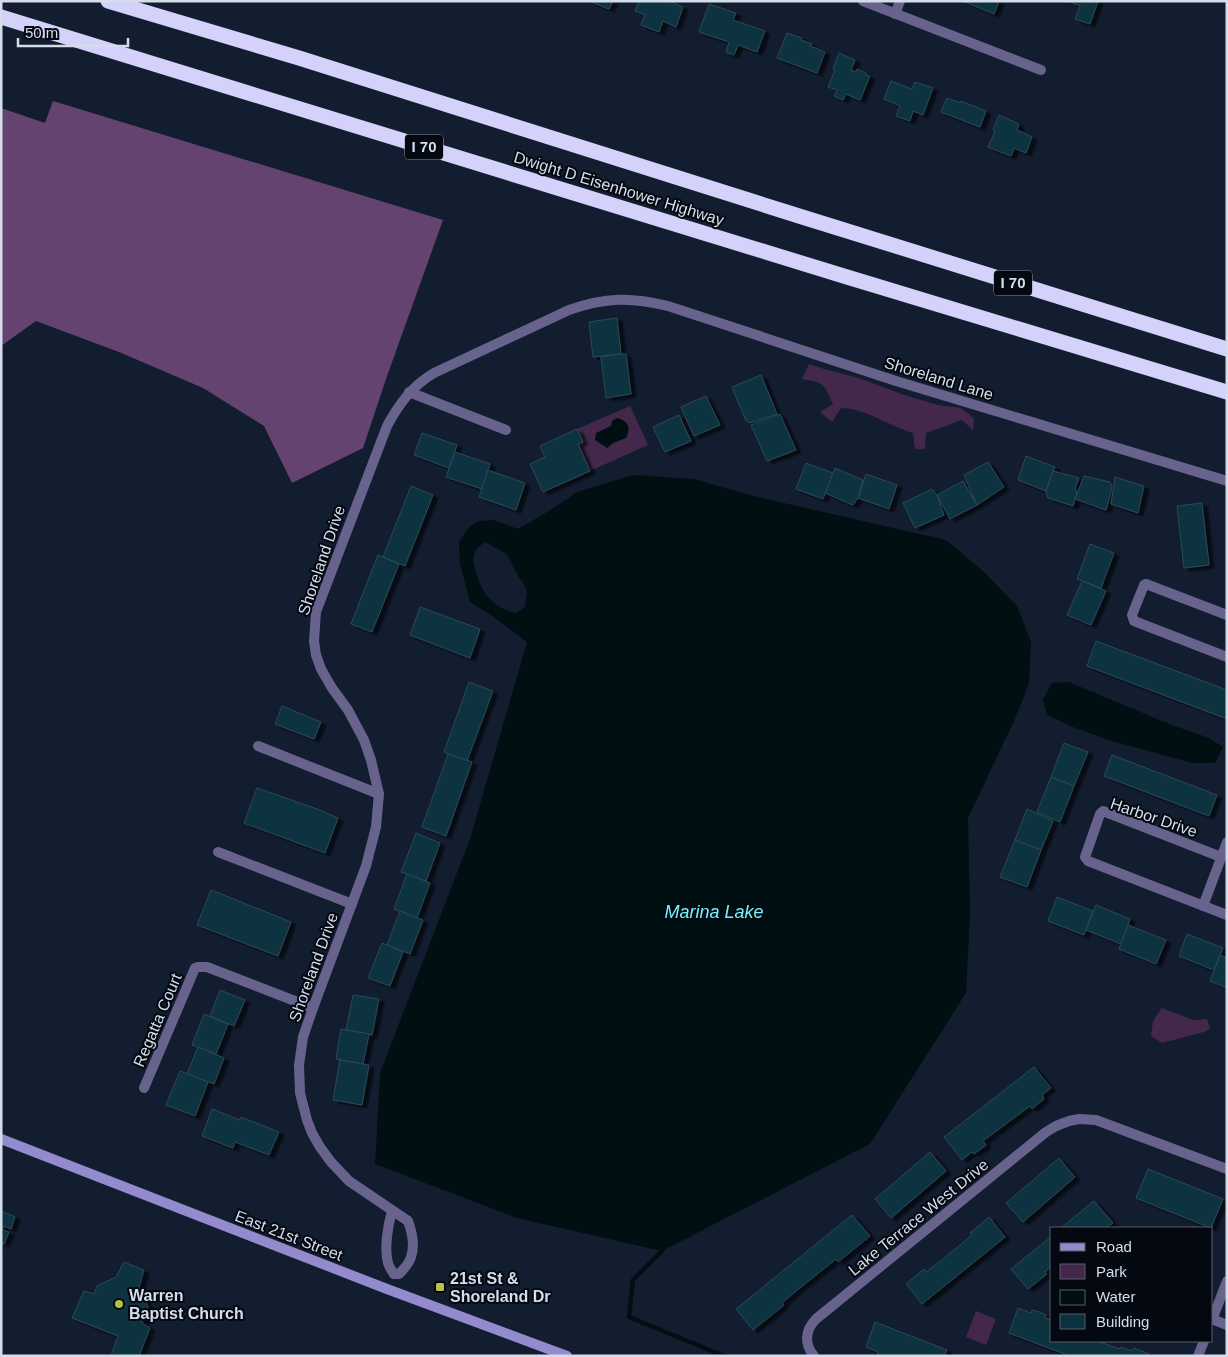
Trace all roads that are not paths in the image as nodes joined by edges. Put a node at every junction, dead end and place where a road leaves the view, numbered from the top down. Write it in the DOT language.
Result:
graph roads {
  1 [pos="108,1"];
  2 [pos="136,1"];
  3 [pos="863,1"];
  4 [pos="900,1"];
  5 [pos="895,14"];
  6 [pos="1,17"];
  7 [pos="1,24"];
  8 [pos="299,58"];
  9 [pos="146,61"];
  10 [pos="1041,70"];
  11 [pos="643,300"];
  12 [pos="1227,349"];
  13 [pos="409,392"];
  14 [pos="1227,392"];
  15 [pos="506,430"];
  16 [pos="1227,481"];
  17 [pos="1227,614"];
  18 [pos="1227,657"];
  19 [pos="258,746"];
  20 [pos="379,794"];
  21 [pos="1227,842"];
  22 [pos="218,852"];
  23 [pos="1221,857"];
  24 [pos="352,904"];
  25 [pos="1203,906"];
  26 [pos="1227,915"];
  27 [pos="313,1008"];
  28 [pos="144,1088"];
  29 [pos="1,1139"];
  30 [pos="1227,1169"];
  31 [pos="392,1211"];
  32 [pos="394,1274"];
  33 [pos="1227,1281"];
  34 [pos="387,1289"];
  35 [pos="1213,1316"];
  36 [pos="1213,1319"];
  37 [pos="1227,1325"];
  38 [pos="1204,1342"];
  39 [pos="568,1356"];
  40 [pos="814,1356"];
  41 [pos="1198,1356"];
  1 -- 8 [label="highway, Dwight D Eisenhower Highway / I 70"];
  2 -- 8 [label="highway"];
  3 -- 5 [label="street"];
  4 -- 5 [label="street"];
  5 -- 10 [label="street"];
  6 -- 9 [label="highway, Dwight D Eisenhower Highway / I 70"];
  7 -- 9 [label="highway"];
  8 -- 12 [label="highway, Dwight D Eisenhower Highway / I 70"];
  9 -- 14 [label="highway, Dwight D Eisenhower Highway / I 70"];
  11 -- 13 [label="street, Shoreland Drive"];
  11 -- 16 [label="street, Shoreland Lane"];
  13 -- 15 [label="street"];
  13 -- 20 [label="street, Shoreland Drive"];
  17 -- 18 [label="street"];
  19 -- 20 [label="street"];
  20 -- 24 [label="street, Shoreland Drive"];
  21 -- 23 [label="street"];
  22 -- 24 [label="street"];
  23 -- 25 [label="street"];
  23 -- 25 [label="street, Harbor Drive"];
  24 -- 27 [label="street, Shoreland Drive"];
  25 -- 26 [label="street, Harbor Drive"];
  27 -- 28 [label="street, Regatta Court"];
  27 -- 31 [label="street, Shoreland Drive"];
  29 -- 34 [label="main road, East 21st Street"];
  30 -- 40 [label="street, Lake Terrace West Drive"];
  31 -- 32 [label="street"];
  31 -- 32 [label="street, Shoreland Drive"];
  32 -- 34 [label="street, Shoreland Drive"];
  33 -- 35 [label="street"];
  34 -- 39 [label="main road, East 21st Street"];
  36 -- 37 [label="street"];
  38 -- 41 [label="street"];
}
